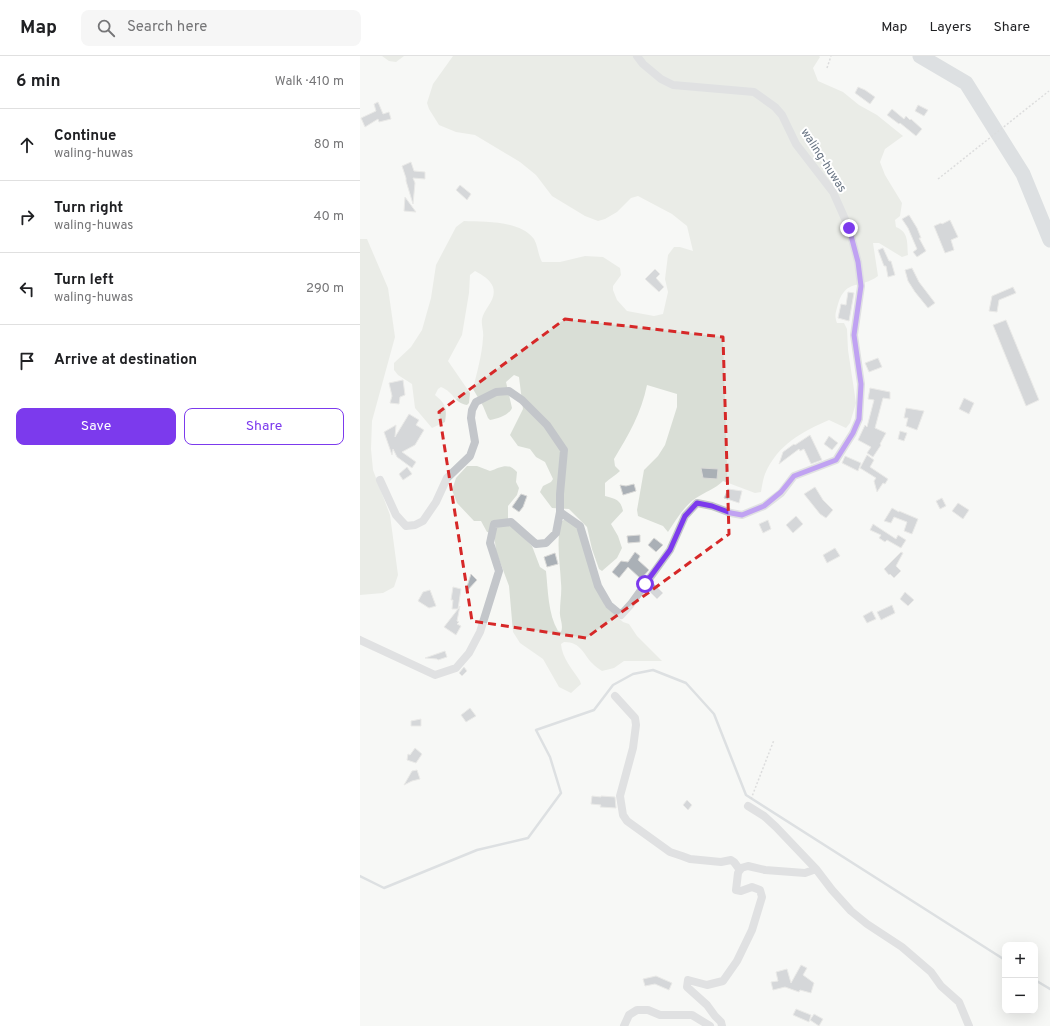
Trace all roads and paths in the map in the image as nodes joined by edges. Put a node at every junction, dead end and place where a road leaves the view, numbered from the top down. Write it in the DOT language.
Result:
graph roads {
  1 [pos="637,56"];
  2 [pos="831,56"];
  3 [pos="828,68"];
  4 [pos="1049,91"];
  5 [pos="938,179"];
  6 [pos="380,480"];
  7 [pos="560,512"];
  8 [pos="360,640"];
  9 [pos="615,696"];
  10 [pos="774,740"];
  11 [pos="748,806"];
  12 [pos="816,869"];
  13 [pos="740,870"];
  14 [pos="624,1026"];
  15 [pos="710,1026"];
  16 [pos="722,1026"];
  17 [pos="969,1026"];
  1 -- 7 [label="street, waling-huwas"];
  2 -- 3 [label="path"];
  4 -- 5 [label="path"];
  6 -- 7 [label="street"];
  7 -- 8 [label="street"];
  9 -- 13 [label="street"];
  10 -- 11 [label="path"];
  11 -- 12 [label="street"];
  12 -- 13 [label="street"];
  12 -- 17 [label="street"];
  13 -- 16 [label="street"];
  14 -- 15 [label="street"];
}
